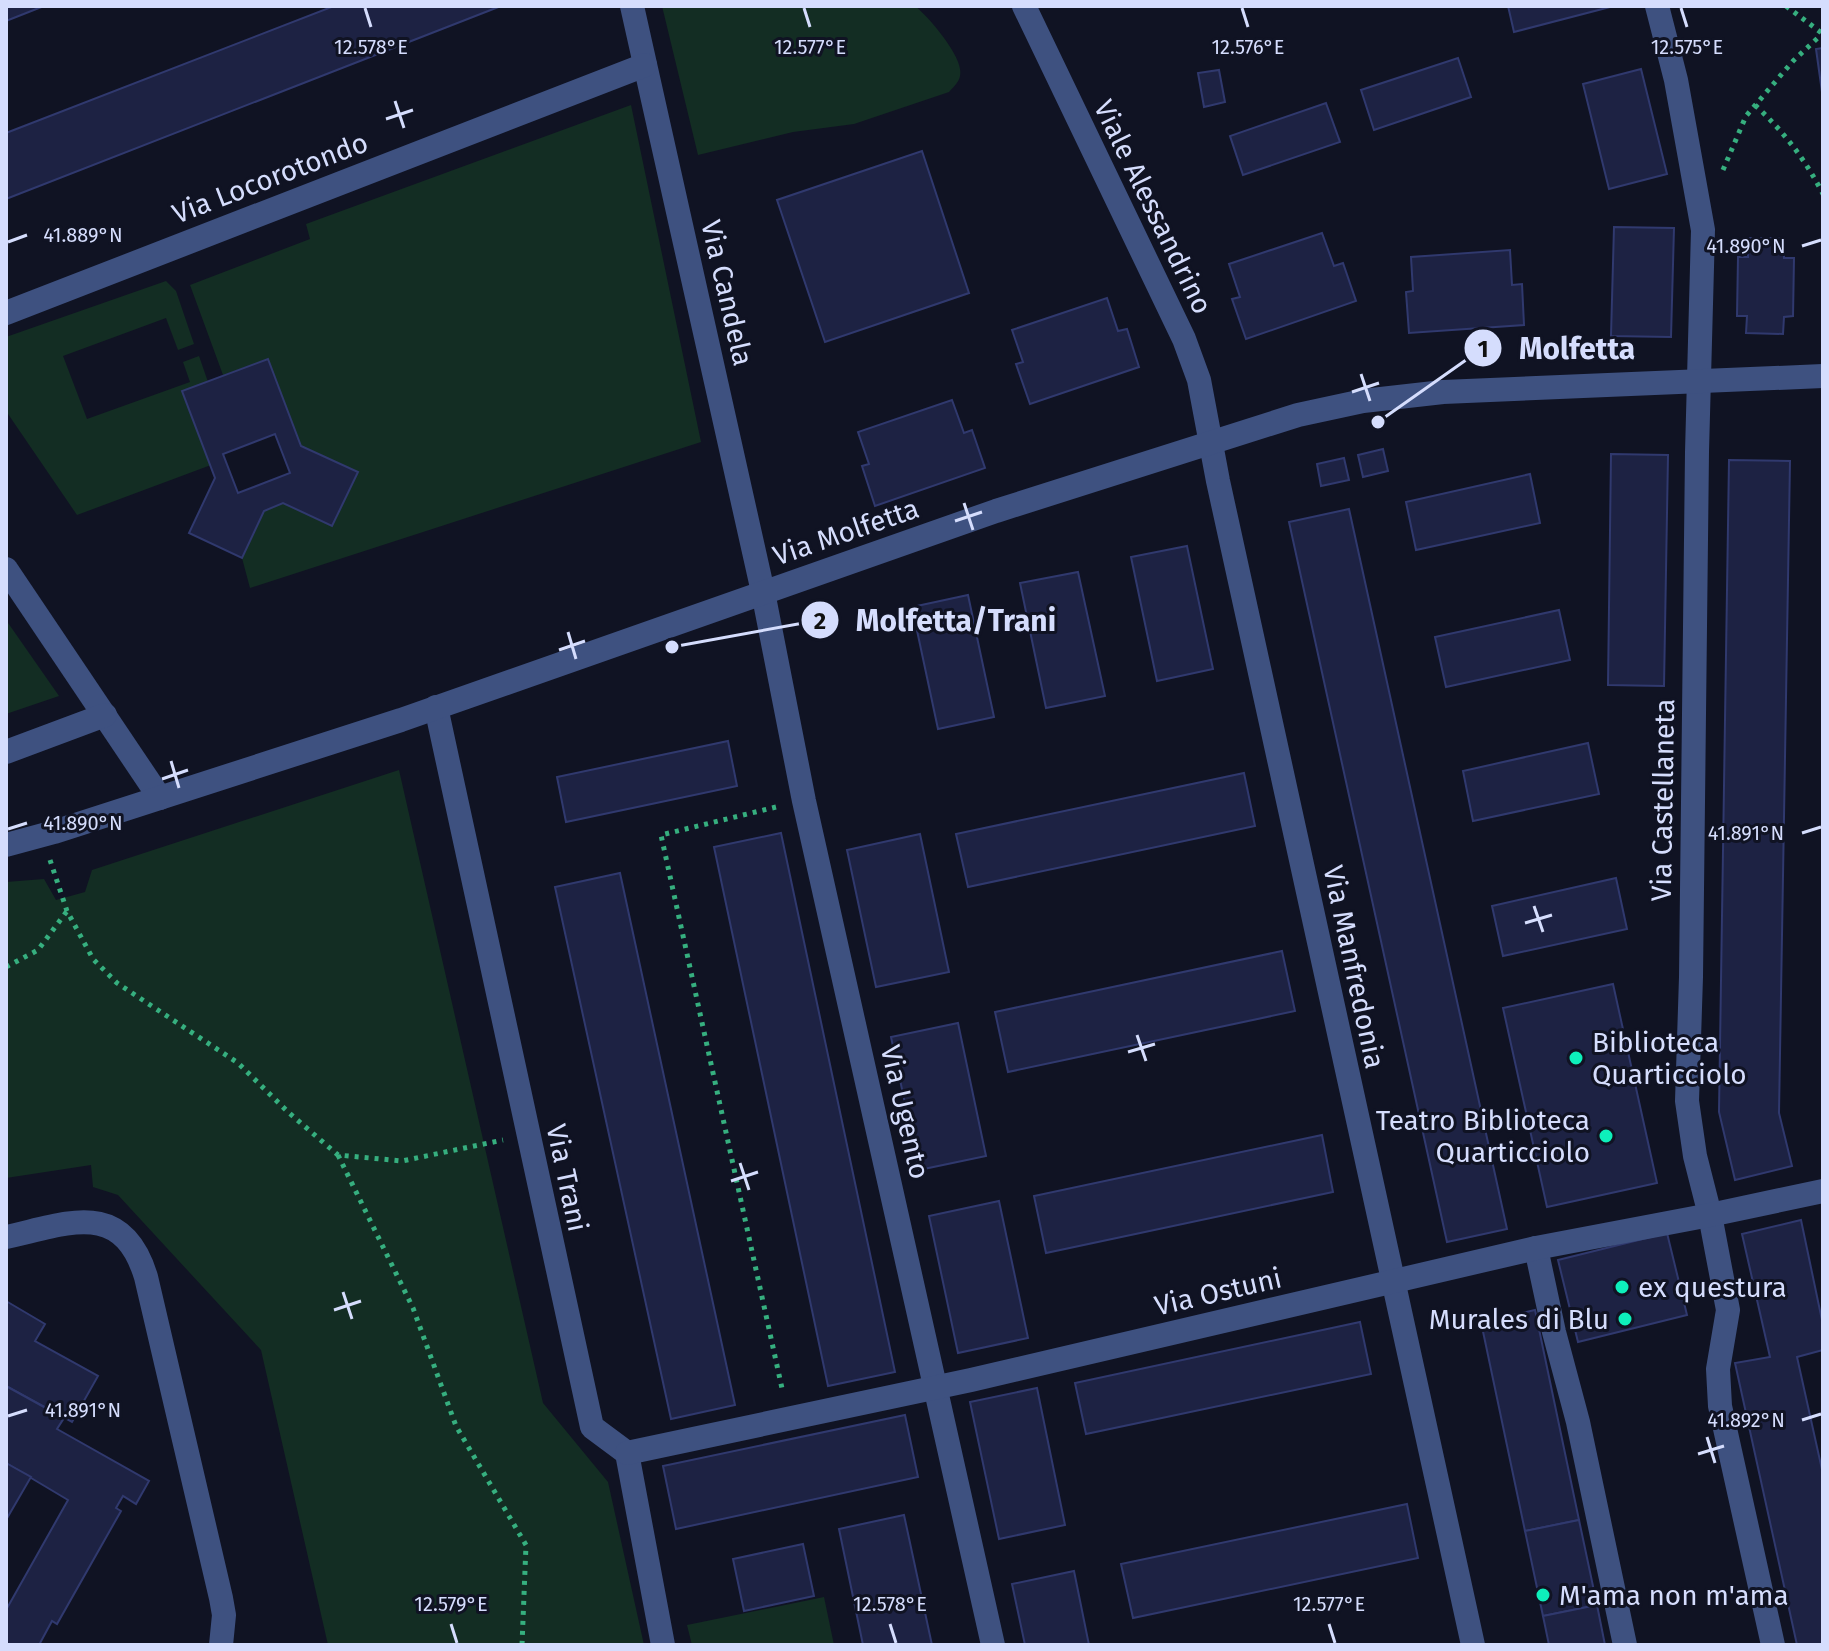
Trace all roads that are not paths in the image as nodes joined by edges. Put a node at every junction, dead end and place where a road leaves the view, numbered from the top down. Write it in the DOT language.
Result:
graph roads {
  1 [pos="632,6"];
  2 [pos="1024,6"];
  3 [pos="1657,6"];
  4 [pos="645,65"];
  5 [pos="6,313"];
  6 [pos="1823,376"];
  7 [pos="1698,383"];
  8 [pos="1210,441"];
  9 [pos="6,569"];
  10 [pos="763,592"];
  11 [pos="436,707"];
  12 [pos="105,715"];
  13 [pos="6,752"];
  14 [pos="160,798"];
  15 [pos="6,845"];
  16 [pos="1823,1191"];
  17 [pos="1710,1215"];
  18 [pos="6,1237"];
  19 [pos="1536,1248"];
  20 [pos="1392,1282"];
  21 [pos="937,1387"];
  22 [pos="627,1453"];
  23 [pos="221,1645"];
  24 [pos="663,1645"];
  25 [pos="993,1645"];
  26 [pos="1473,1645"];
  27 [pos="1625,1645"];
  28 [pos="1773,1645"];
  1 -- 4 [label="street, Via Candela"];
  2 -- 8 [label="street, Viale Alessandrino"];
  3 -- 7 [label="street, Via Castellaneta"];
  4 -- 5 [label="street, Via Locorotondo"];
  4 -- 10 [label="street, Via Candela"];
  6 -- 7 [label="street, Via Molfetta"];
  7 -- 8 [label="street, Via Molfetta"];
  7 -- 17 [label="street, Via Castellaneta"];
  8 -- 10 [label="street, Via Molfetta"];
  8 -- 20 [label="street, Via Manfredonia"];
  9 -- 12 [label="street"];
  10 -- 11 [label="street, Via Molfetta"];
  10 -- 21 [label="street, Via Ugento"];
  11 -- 14 [label="street, Via Molfetta"];
  11 -- 22 [label="street, Via Trani"];
  12 -- 13 [label="street"];
  12 -- 14 [label="street"];
  14 -- 15 [label="street, Via Molfetta"];
  16 -- 17 [label="street, Via Ostuni"];
  17 -- 19 [label="street, Via Ostuni"];
  17 -- 28 [label="street, Via Castellaneta"];
  18 -- 23 [label="street"];
  19 -- 20 [label="street, Via Ostuni"];
  19 -- 27 [label="street"];
  20 -- 21 [label="street, Via Ostuni"];
  20 -- 26 [label="street, Via Manfredonia"];
  21 -- 22 [label="street, Via Ostuni"];
  21 -- 25 [label="street, Via Ugento"];
  22 -- 24 [label="street"];
}
